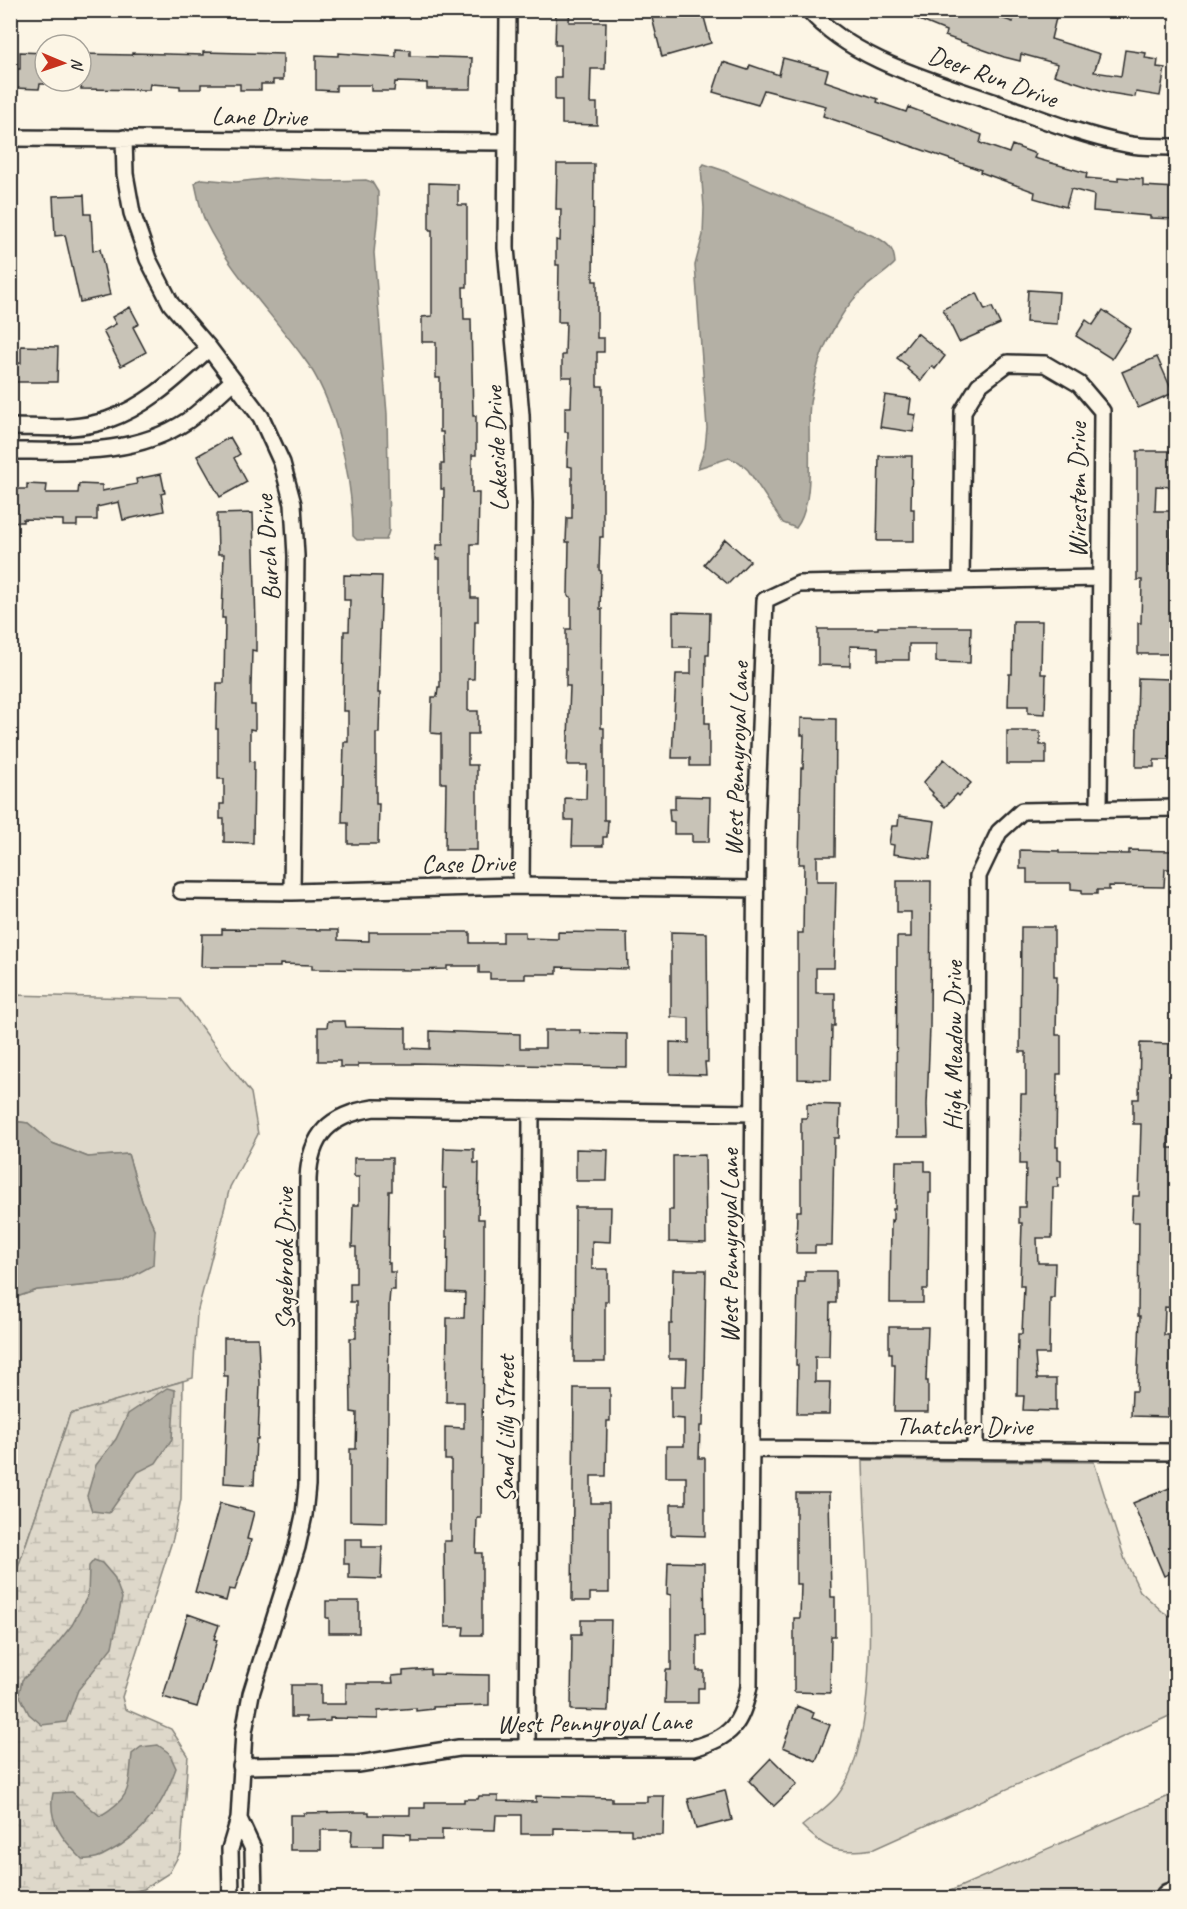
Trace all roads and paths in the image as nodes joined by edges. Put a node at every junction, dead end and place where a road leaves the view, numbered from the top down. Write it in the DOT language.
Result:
graph roads {
  1 [pos="508,10"];
  2 [pos="809,10"];
  3 [pos="10,138"];
  4 [pos="124,138"];
  5 [pos="507,142"];
  6 [pos="1176,147"];
  7 [pos="209,348"];
  8 [pos="233,381"];
  9 [pos="10,428"];
  10 [pos="10,451"];
  11 [pos="1100,578"];
  12 [pos="962,581"];
  13 [pos="1176,808"];
  14 [pos="1099,810"];
  15 [pos="521,886"];
  16 [pos="756,889"];
  17 [pos="181,891"];
  18 [pos="292,892"];
  19 [pos="531,1110"];
  20 [pos="754,1113"];
  21 [pos="751,1449"];
  22 [pos="975,1450"];
  23 [pos="1176,1452"];
  24 [pos="527,1748"];
  25 [pos="241,1766"];
  26 [pos="239,1819"];
  27 [pos="1176,1896"];
  28 [pos="231,1899"];
  29 [pos="254,1899"];
  30 [pos="1170,1899"];
  1 -- 5 [label="street, Lakeside Drive"];
  2 -- 6 [label="street, Deer Run Drive"];
  3 -- 4 [label="street, Lane Drive"];
  4 -- 5 [label="street, Lane Drive"];
  4 -- 7 [label="street, Burch Drive"];
  5 -- 15 [label="street, Lakeside Drive"];
  7 -- 8 [label="street, Burch Drive"];
  7 -- 9 [label="street"];
  8 -- 10 [label="street"];
  8 -- 18 [label="street, Burch Drive"];
  11 -- 12 [label="street, West Pennyroyal Lane"];
  11 -- 12 [label="street, Wirestem Drive"];
  11 -- 14 [label="street, Wirestem Drive"];
  12 -- 16 [label="street, West Pennyroyal Lane"];
  13 -- 14 [label="street, High Meadow Drive"];
  14 -- 22 [label="street, High Meadow Drive"];
  15 -- 16 [label="street, Case Drive"];
  15 -- 18 [label="street, Case Drive"];
  16 -- 20 [label="street, West Pennyroyal Lane"];
  17 -- 18 [label="street, Case Drive"];
  19 -- 20 [label="street, Sagebrook Drive"];
  19 -- 24 [label="street, Sand Lilly Street"];
  19 -- 25 [label="street, Sagebrook Drive"];
  20 -- 21 [label="street, West Pennyroyal Lane"];
  21 -- 22 [label="street, Thatcher Drive"];
  21 -- 24 [label="street, West Pennyroyal Lane"];
  22 -- 23 [label="street, Thatcher Drive"];
  24 -- 25 [label="street, West Pennyroyal Lane"];
  25 -- 26 [label="street, Sagebrook Drive"];
  26 -- 28 [label="street, Sagebrook Drive"];
  26 -- 29 [label="street, Sagebrook Drive"];
  27 -- 30 [label="highway"];
}
